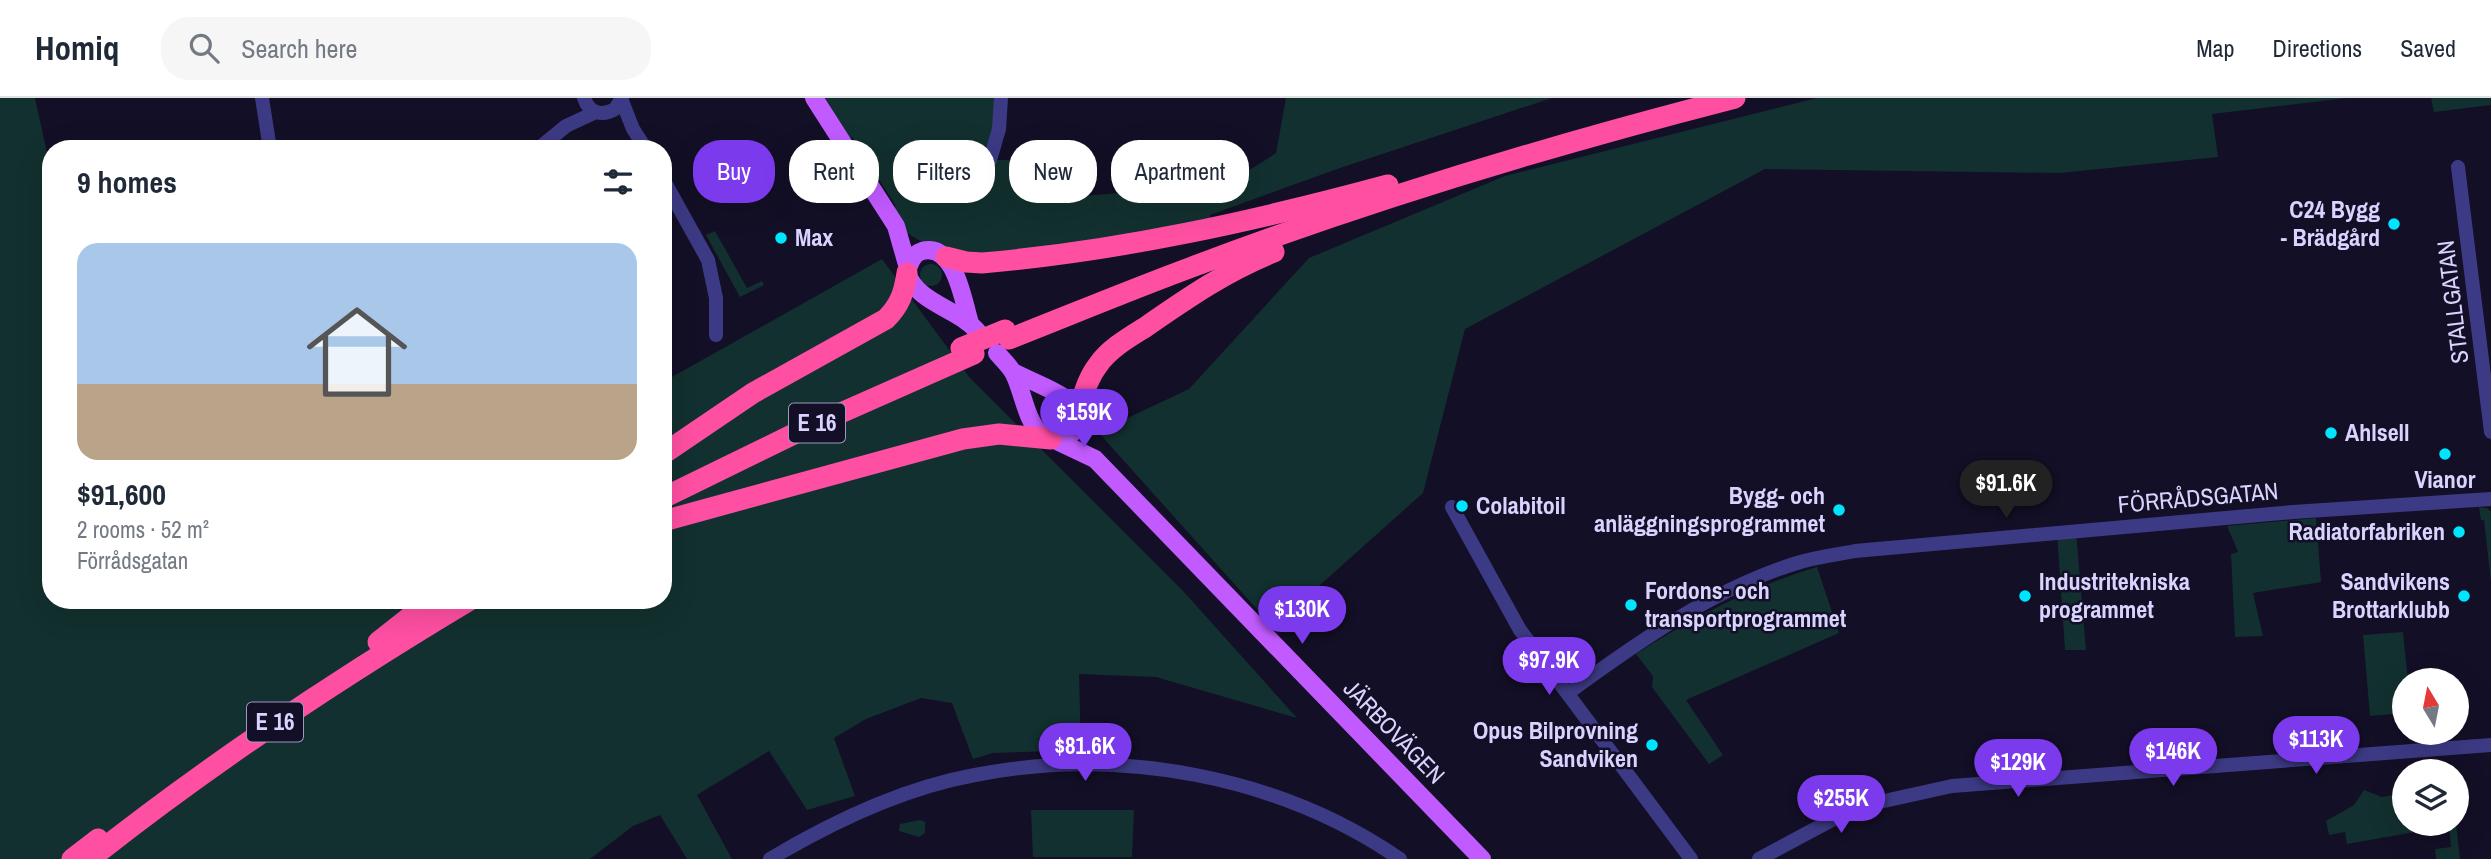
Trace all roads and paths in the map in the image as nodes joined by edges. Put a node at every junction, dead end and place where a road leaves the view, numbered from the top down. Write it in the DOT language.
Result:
graph roads {
  1 [pos="262,98"];
  2 [pos="584,98"];
  3 [pos="814,98"];
  4 [pos="1001,98"];
  5 [pos="1693,98"];
  6 [pos="1735,98"];
  7 [pos="622,99"];
  8 [pos="601,113"];
  9 [pos="566,126"];
  10 [pos="633,129"];
  11 [pos="269,140"];
  12 [pos="549,140"];
  13 [pos="640,140"];
  14 [pos="995,143"];
  15 [pos="2458,167"];
  16 [pos="1439,176"];
  17 [pos="672,195"];
  18 [pos="896,226"];
  19 [pos="940,254"];
  20 [pos="908,270"];
  21 [pos="716,335"];
  22 [pos="1003,341"];
  23 [pos="967,351"];
  24 [pos="1013,372"];
  25 [pos="1078,417"];
  26 [pos="2491,432"];
  27 [pos="1054,440"];
  28 [pos="672,448"];
  29 [pos="1095,459"];
  30 [pos="672,482"];
  31 [pos="672,494"];
  32 [pos="2491,499"];
  33 [pos="1452,507"];
  34 [pos="672,519"];
  35 [pos="421,609"];
  36 [pos="435,609"];
  37 [pos="455,609"];
  38 [pos="374,645"];
  39 [pos="1568,693"];
  40 [pos="2491,745"];
  41 [pos="72,859"];
  42 [pos="90,859"];
  43 [pos="770,859"];
  44 [pos="1400,859"];
  45 [pos="1482,859"];
  46 [pos="1691,859"];
  47 [pos="1759,859"];
  1 -- 11 [label="street"];
  2 -- 8 [label="street"];
  2 -- 9 [label="street"];
  3 -- 18 [label="main road"];
  4 -- 14 [label="street"];
  5 -- 16 [label="highway, E 16"];
  6 -- 16 [label="highway, E 16"];
  7 -- 8 [label="street"];
  7 -- 10 [label="street"];
  8 -- 9 [label="street"];
  8 -- 10 [label="street"];
  9 -- 12 [label="street"];
  10 -- 13 [label="street"];
  15 -- 26 [label="street, STALLGATAN"];
  16 -- 19 [label="highway"];
  16 -- 22 [label="highway, E 16"];
  16 -- 25 [label="highway"];
  17 -- 21 [label="street"];
  18 -- 19 [label="main road"];
  18 -- 20 [label="main road"];
  19 -- 20 [label="main road"];
  19 -- 20 [label="main road"];
  20 -- 28 [label="highway"];
  22 -- 23 [label="highway, E 16, bridge"];
  22 -- 24 [label="main road, JÄRBOVÄGEN"];
  23 -- 30 [label="highway, E 16"];
  23 -- 31 [label="highway, E 16"];
  24 -- 25 [label="main road, JÄRBOVÄGEN"];
  24 -- 27 [label="main road, JÄRBOVÄGEN"];
  25 -- 27 [label="main road"];
  25 -- 29 [label="main road, JÄRBOVÄGEN"];
  27 -- 29 [label="main road, JÄRBOVÄGEN"];
  27 -- 34 [label="highway"];
  29 -- 45 [label="main road, JÄRBOVÄGEN"];
  32 -- 39 [label="street, FÖRRÅDSGATAN"];
  33 -- 39 [label="street"];
  35 -- 38 [label="highway"];
  36 -- 38 [label="highway, E 16"];
  37 -- 42 [label="highway, E 16"];
  38 -- 41 [label="highway, E 16"];
  39 -- 46 [label="street"];
  40 -- 47 [label="street"];
  43 -- 44 [label="street"];
}
